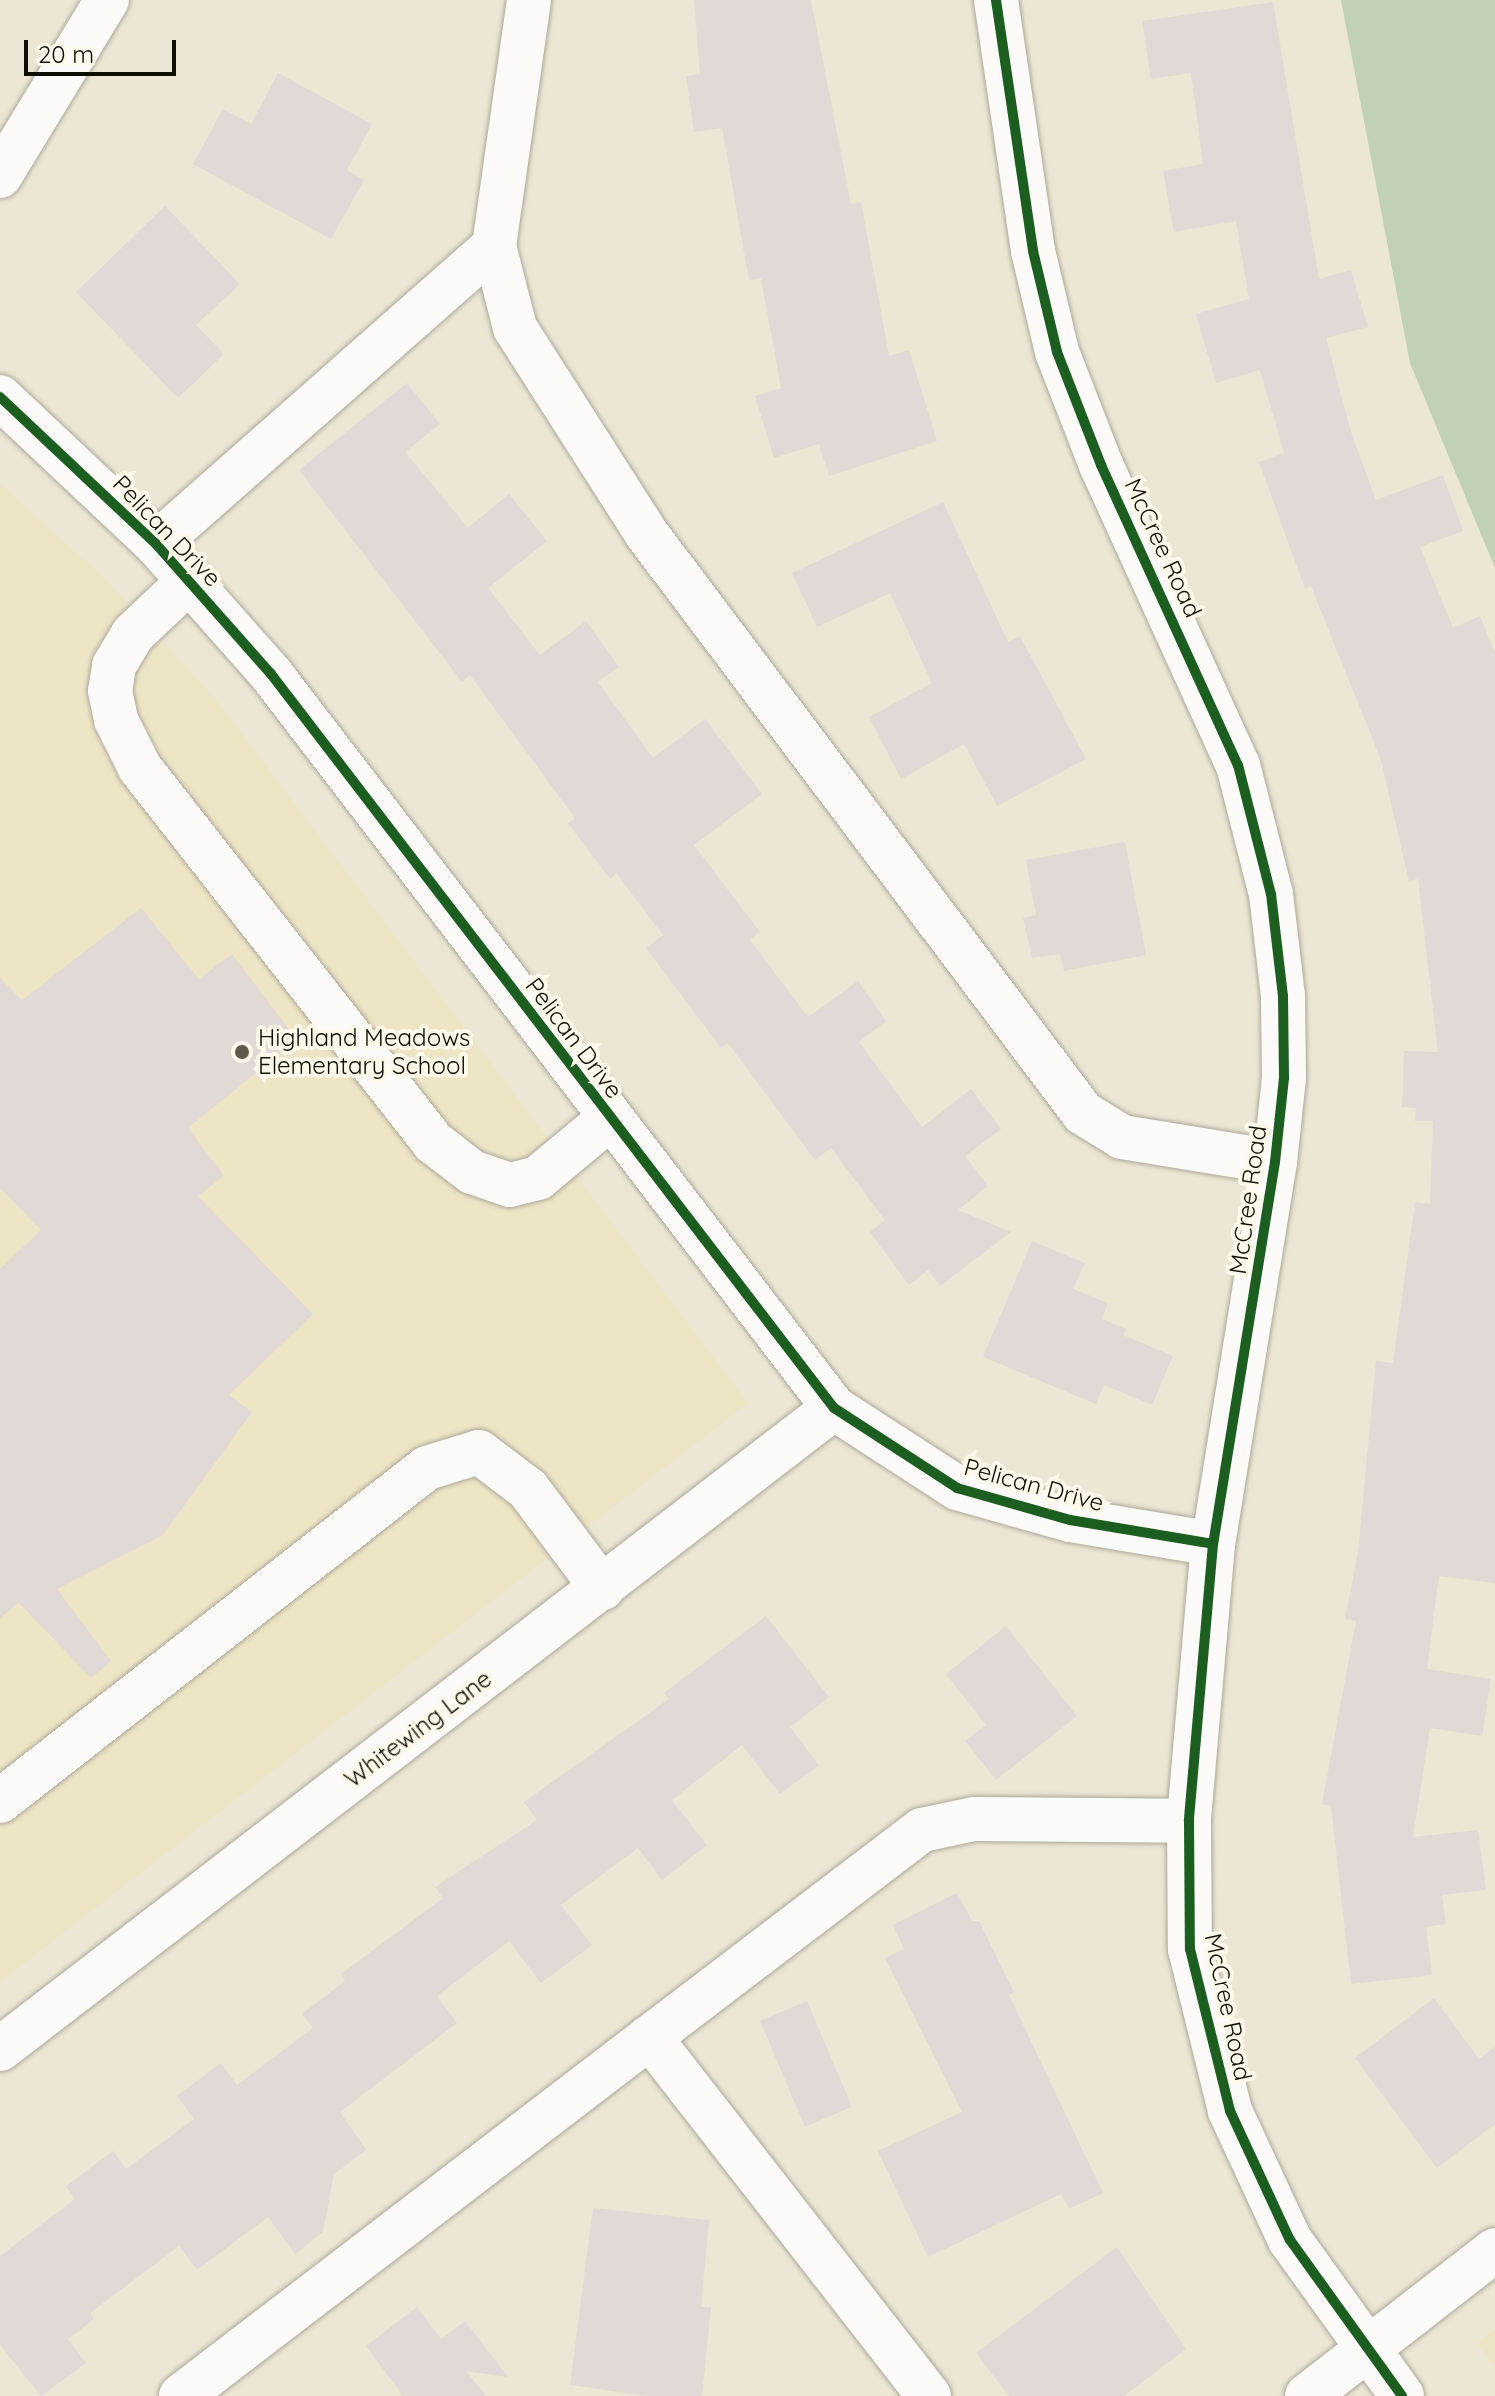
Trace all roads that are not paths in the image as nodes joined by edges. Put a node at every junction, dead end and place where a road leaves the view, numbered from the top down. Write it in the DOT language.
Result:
graph roads {
  1 [pos="107,0"];
  2 [pos="529,0"];
  3 [pos="996,0"];
  4 [pos="0,176"];
  5 [pos="494,246"];
  6 [pos="0,397"];
  7 [pos="156,544"];
  8 [pos="189,581"];
  9 [pos="610,1118"];
  10 [pos="1275,1162"];
  11 [pos="834,1408"];
  12 [pos="1213,1544"];
  13 [pos="602,1588"];
  14 [pos="0,1801"];
  15 [pos="1189,1821"];
  16 [pos="650,2037"];
  17 [pos="0,2049"];
  18 [pos="1495,2250"];
  19 [pos="1367,2350"];
  20 [pos="181,2396"];
  21 [pos="929,2396"];
  22 [pos="1307,2396"];
  23 [pos="1402,2396"];
  1 -- 4 [label="street"];
  2 -- 5 [label="street"];
  3 -- 10 [label="street, McCree Road"];
  5 -- 7 [label="street"];
  5 -- 10 [label="street"];
  6 -- 7 [label="street, Pelican Drive"];
  7 -- 8 [label="street, Pelican Drive"];
  8 -- 9 [label="street, Pelican Drive"];
  8 -- 9 [label="street"];
  9 -- 11 [label="street, Pelican Drive"];
  10 -- 12 [label="street, McCree Road"];
  11 -- 12 [label="street, Pelican Drive"];
  11 -- 13 [label="street, Whitewing Lane"];
  12 -- 15 [label="street, McCree Road"];
  13 -- 14 [label="street"];
  13 -- 17 [label="street, Whitewing Lane"];
  15 -- 16 [label="street"];
  15 -- 19 [label="street, McCree Road"];
  16 -- 20 [label="street"];
  16 -- 21 [label="street"];
  18 -- 19 [label="street"];
  19 -- 22 [label="street"];
  19 -- 23 [label="street, McCree Road"];
}
